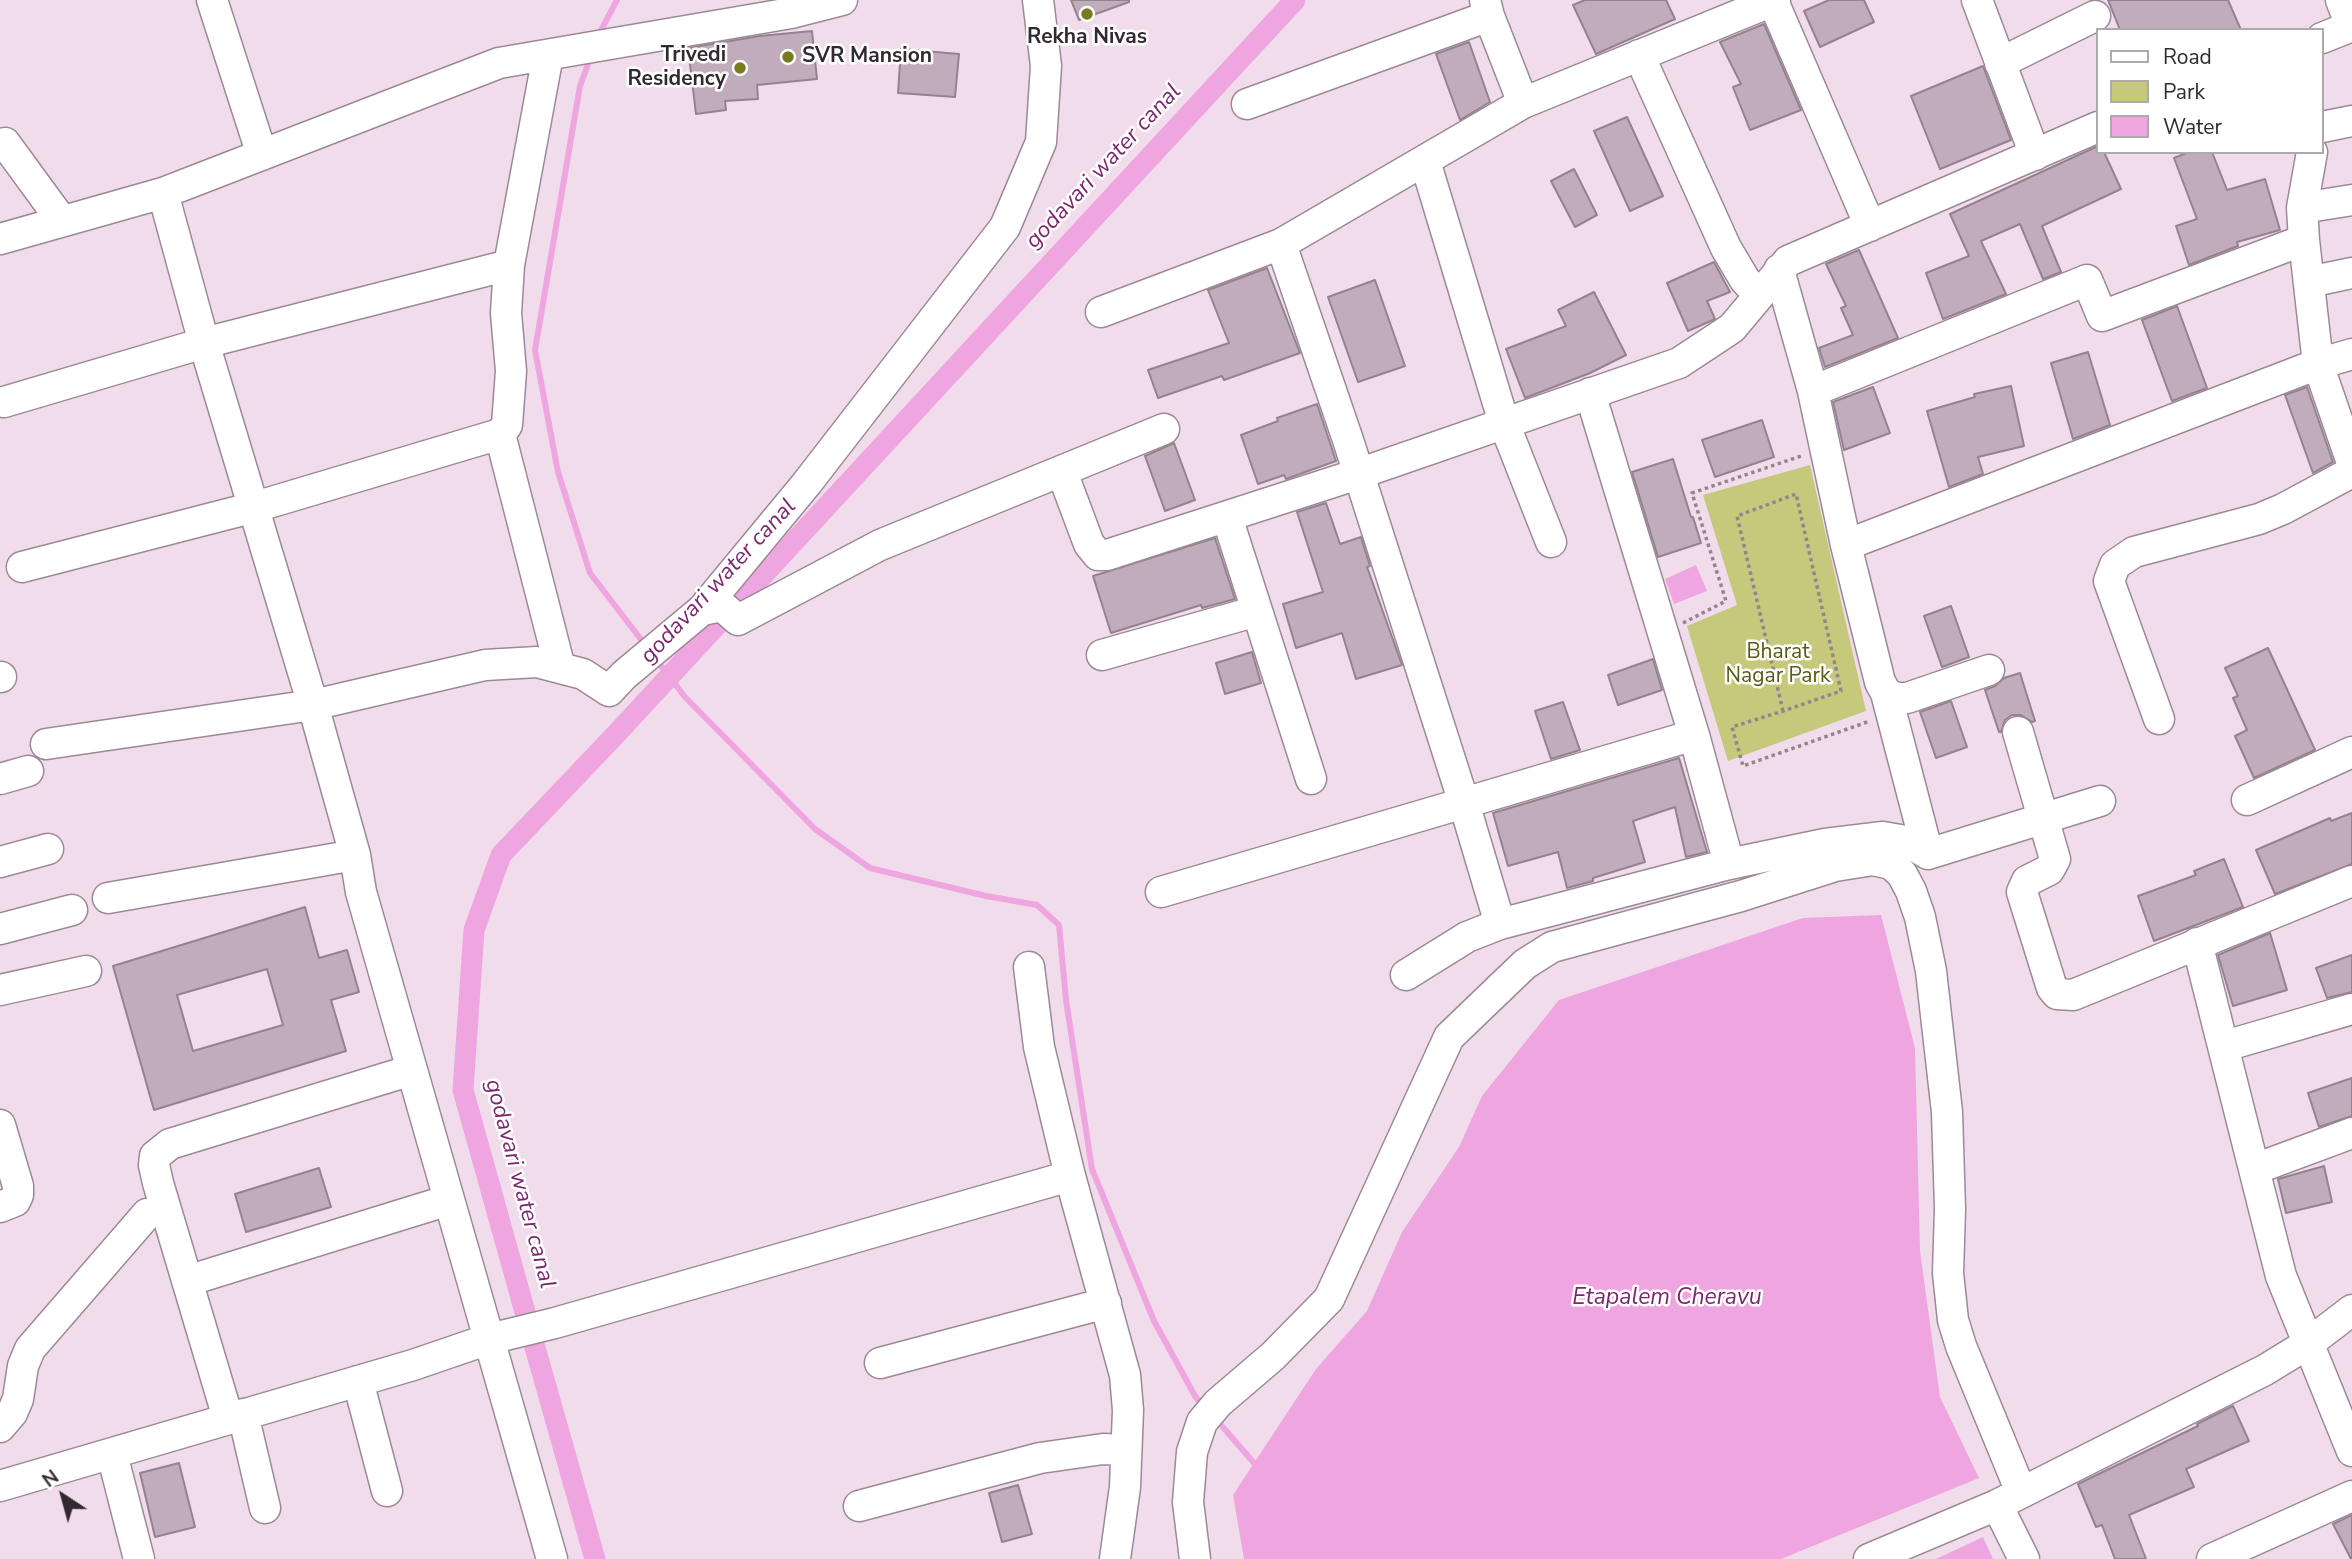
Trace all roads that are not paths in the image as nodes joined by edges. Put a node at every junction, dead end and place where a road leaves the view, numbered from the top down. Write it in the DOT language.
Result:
graph roads {
  1 [pos="212,0"];
  2 [pos="842,0"];
  3 [pos="1038,0"];
  4 [pos="1976,0"];
  5 [pos="2341,0"];
  6 [pos="1774,1"];
  7 [pos="1487,8"];
  8 [pos="1722,10"];
  9 [pos="2095,16"];
  10 [pos="2352,26"];
  11 [pos="2324,37"];
  12 [pos="548,55"];
  13 [pos="1639,55"];
  14 [pos="2000,63"];
  15 [pos="1523,103"];
  16 [pos="1247,104"];
  17 [pos="2352,121"];
  18 [pos="2324,127"];
  19 [pos="2096,128"];
  20 [pos="0,147"];
  21 [pos="2312,154"];
  22 [pos="262,155"];
  23 [pos="2035,155"];
  24 [pos="1425,161"];
  25 [pos="163,193"];
  26 [pos="2352,200"];
  27 [pos="2302,208"];
  28 [pos="62,221"];
  29 [pos="1870,226"];
  30 [pos="0,239"];
  31 [pos="2304,240"];
  32 [pos="1281,244"];
  33 [pos="509,265"];
  34 [pos="1779,270"];
  35 [pos="2352,273"];
  36 [pos="2309,282"];
  37 [pos="1759,295"];
  38 [pos="1101,312"];
  39 [pos="204,343"];
  40 [pos="2352,354"];
  41 [pos="2318,364"];
  42 [pos="1813,391"];
  43 [pos="1590,393"];
  44 [pos="4,402"];
  45 [pos="1504,422"];
  46 [pos="1164,429"];
  47 [pos="500,435"];
  48 [pos="2352,463"];
  49 [pos="1062,472"];
  50 [pos="2352,472"];
  51 [pos="1359,474"];
  52 [pos="255,507"];
  53 [pos="1227,517"];
  54 [pos="1551,542"];
  55 [pos="1846,545"];
  56 [pos="22,567"];
  57 [pos="1257,611"];
  58 [pos="721,612"];
  59 [pos="1101,655"];
  60 [pos="560,668"];
  61 [pos="1989,670"];
  62 [pos="313,705"];
  63 [pos="1880,706"];
  64 [pos="2159,719"];
  65 [pos="2018,732"];
  66 [pos="1694,735"];
  67 [pos="46,744"];
  68 [pos="2352,752"];
  69 [pos="1311,779"];
  70 [pos="2247,800"];
  71 [pos="2101,801"];
  72 [pos="1464,803"];
  73 [pos="2044,819"];
  74 [pos="48,849"];
  75 [pos="1928,854"];
  76 [pos="0,862"];
  77 [pos="1729,864"];
  78 [pos="358,872"];
  79 [pos="2352,881"];
  80 [pos="1161,892"];
  81 [pos="107,898"];
  82 [pos="72,910"];
  83 [pos="1500,924"];
  84 [pos="0,929"];
  85 [pos="2197,943"];
  86 [pos="1029,967"];
  87 [pos="86,971"];
  88 [pos="1406,975"];
  89 [pos="0,990"];
  90 [pos="2352,1009"];
  91 [pos="2225,1046"];
  92 [pos="412,1070"];
  93 [pos="0,1125"];
  94 [pos="2352,1133"];
  95 [pos="2255,1169"];
  96 [pos="1070,1176"];
  97 [pos="449,1199"];
  98 [pos="0,1207"];
  99 [pos="147,1214"];
  100 [pos="187,1281"];
  101 [pos="1105,1303"];
  102 [pos="2352,1310"];
  103 [pos="489,1339"];
  104 [pos="2309,1343"];
  105 [pos="880,1363"];
  106 [pos="358,1381"];
  107 [pos="235,1416"];
  108 [pos="0,1427"];
  109 [pos="1126,1450"];
  110 [pos="2352,1451"];
  111 [pos="112,1454"];
  112 [pos="0,1486"];
  113 [pos="387,1491"];
  114 [pos="2352,1496"];
  115 [pos="2009,1499"];
  116 [pos="859,1506"];
  117 [pos="265,1508"];
  118 [pos="139,1559"];
  119 [pos="552,1559"];
  120 [pos="1115,1559"];
  121 [pos="1195,1559"];
  122 [pos="1869,1559"];
  123 [pos="2024,1559"];
  124 [pos="2212,1559"];
  1 -- 22 [label="street"];
  2 -- 12 [label="street"];
  3 -- 58 [label="street"];
  4 -- 14 [label="street"];
  5 -- 10 [label="street"];
  6 -- 8 [label="street"];
  6 -- 29 [label="street"];
  7 -- 15 [label="street"];
  7 -- 16 [label="street"];
  8 -- 13 [label="street"];
  9 -- 14 [label="street"];
  10 -- 11 [label="street"];
  12 -- 22 [label="street"];
  12 -- 33 [label="street"];
  13 -- 15 [label="street"];
  13 -- 37 [label="street"];
  14 -- 23 [label="street"];
  15 -- 24 [label="street"];
  17 -- 18 [label="street"];
  19 -- 23 [label="street"];
  20 -- 28 [label="street"];
  21 -- 27 [label="street"];
  22 -- 25 [label="street"];
  23 -- 29 [label="street"];
  24 -- 32 [label="street"];
  24 -- 45 [label="street"];
  25 -- 28 [label="street"];
  25 -- 39 [label="street"];
  26 -- 27 [label="street"];
  27 -- 31 [label="street"];
  28 -- 30 [label="street"];
  29 -- 34 [label="street"];
  31 -- 36 [label="street"];
  31 -- 42 [label="street"];
  32 -- 38 [label="street"];
  32 -- 51 [label="street"];
  33 -- 39 [label="street"];
  33 -- 47 [label="street"];
  34 -- 37 [label="street"];
  34 -- 42 [label="street"];
  35 -- 36 [label="street"];
  36 -- 41 [label="street"];
  37 -- 43 [label="street"];
  39 -- 44 [label="street"];
  39 -- 52 [label="street"];
  40 -- 41 [label="street"];
  41 -- 48 [label="street"];
  41 -- 55 [label="street"];
  42 -- 55 [label="street"];
  43 -- 45 [label="street"];
  43 -- 66 [label="street"];
  45 -- 51 [label="street"];
  45 -- 54 [label="street"];
  46 -- 49 [label="street"];
  47 -- 52 [label="street"];
  47 -- 60 [label="street"];
  49 -- 53 [label="street"];
  49 -- 58 [label="street"];
  50 -- 64 [label="street"];
  51 -- 53 [label="street"];
  51 -- 72 [label="street"];
  52 -- 56 [label="street"];
  52 -- 62 [label="street"];
  53 -- 57 [label="street"];
  55 -- 63 [label="street"];
  57 -- 59 [label="street"];
  57 -- 69 [label="street"];
  58 -- 60 [label="street"];
  60 -- 62 [label="street"];
  61 -- 63 [label="street"];
  62 -- 67 [label="street"];
  62 -- 78 [label="street"];
  63 -- 75 [label="street"];
  65 -- 73 [label="street"];
  66 -- 72 [label="street"];
  66 -- 77 [label="street"];
  68 -- 70 [label="street"];
  71 -- 73 [label="street"];
  72 -- 80 [label="street"];
  72 -- 83 [label="street"];
  73 -- 75 [label="street"];
  73 -- 85 [label="street"];
  74 -- 76 [label="street"];
  75 -- 77 [label="street"];
  77 -- 83 [label="street"];
  78 -- 81 [label="street"];
  78 -- 92 [label="street"];
  79 -- 85 [label="street"];
  82 -- 84 [label="street"];
  83 -- 88 [label="street"];
  85 -- 91 [label="street"];
  86 -- 96 [label="street"];
  87 -- 89 [label="street"];
  90 -- 91 [label="street"];
  91 -- 95 [label="street"];
  92 -- 97 [label="street"];
  92 -- 100 [label="street"];
  93 -- 98 [label="street"];
  94 -- 95 [label="street"];
  95 -- 104 [label="street"];
  96 -- 101 [label="street"];
  96 -- 103 [label="street"];
  97 -- 100 [label="street"];
  97 -- 103 [label="street"];
  99 -- 108 [label="street"];
  100 -- 107 [label="street"];
  101 -- 105 [label="street"];
  101 -- 109 [label="street"];
  102 -- 104 [label="street"];
  103 -- 106 [label="street"];
  103 -- 119 [label="street"];
  104 -- 110 [label="street"];
  104 -- 115 [label="street"];
  106 -- 107 [label="street"];
  106 -- 113 [label="street"];
  107 -- 111 [label="street"];
  107 -- 117 [label="street"];
  109 -- 116 [label="street"];
  109 -- 120 [label="street"];
  111 -- 112 [label="street"];
  111 -- 118 [label="street"];
  114 -- 124 [label="street"];
  115 -- 121 [label="street"];
  115 -- 122 [label="street"];
  115 -- 123 [label="street"];
}
